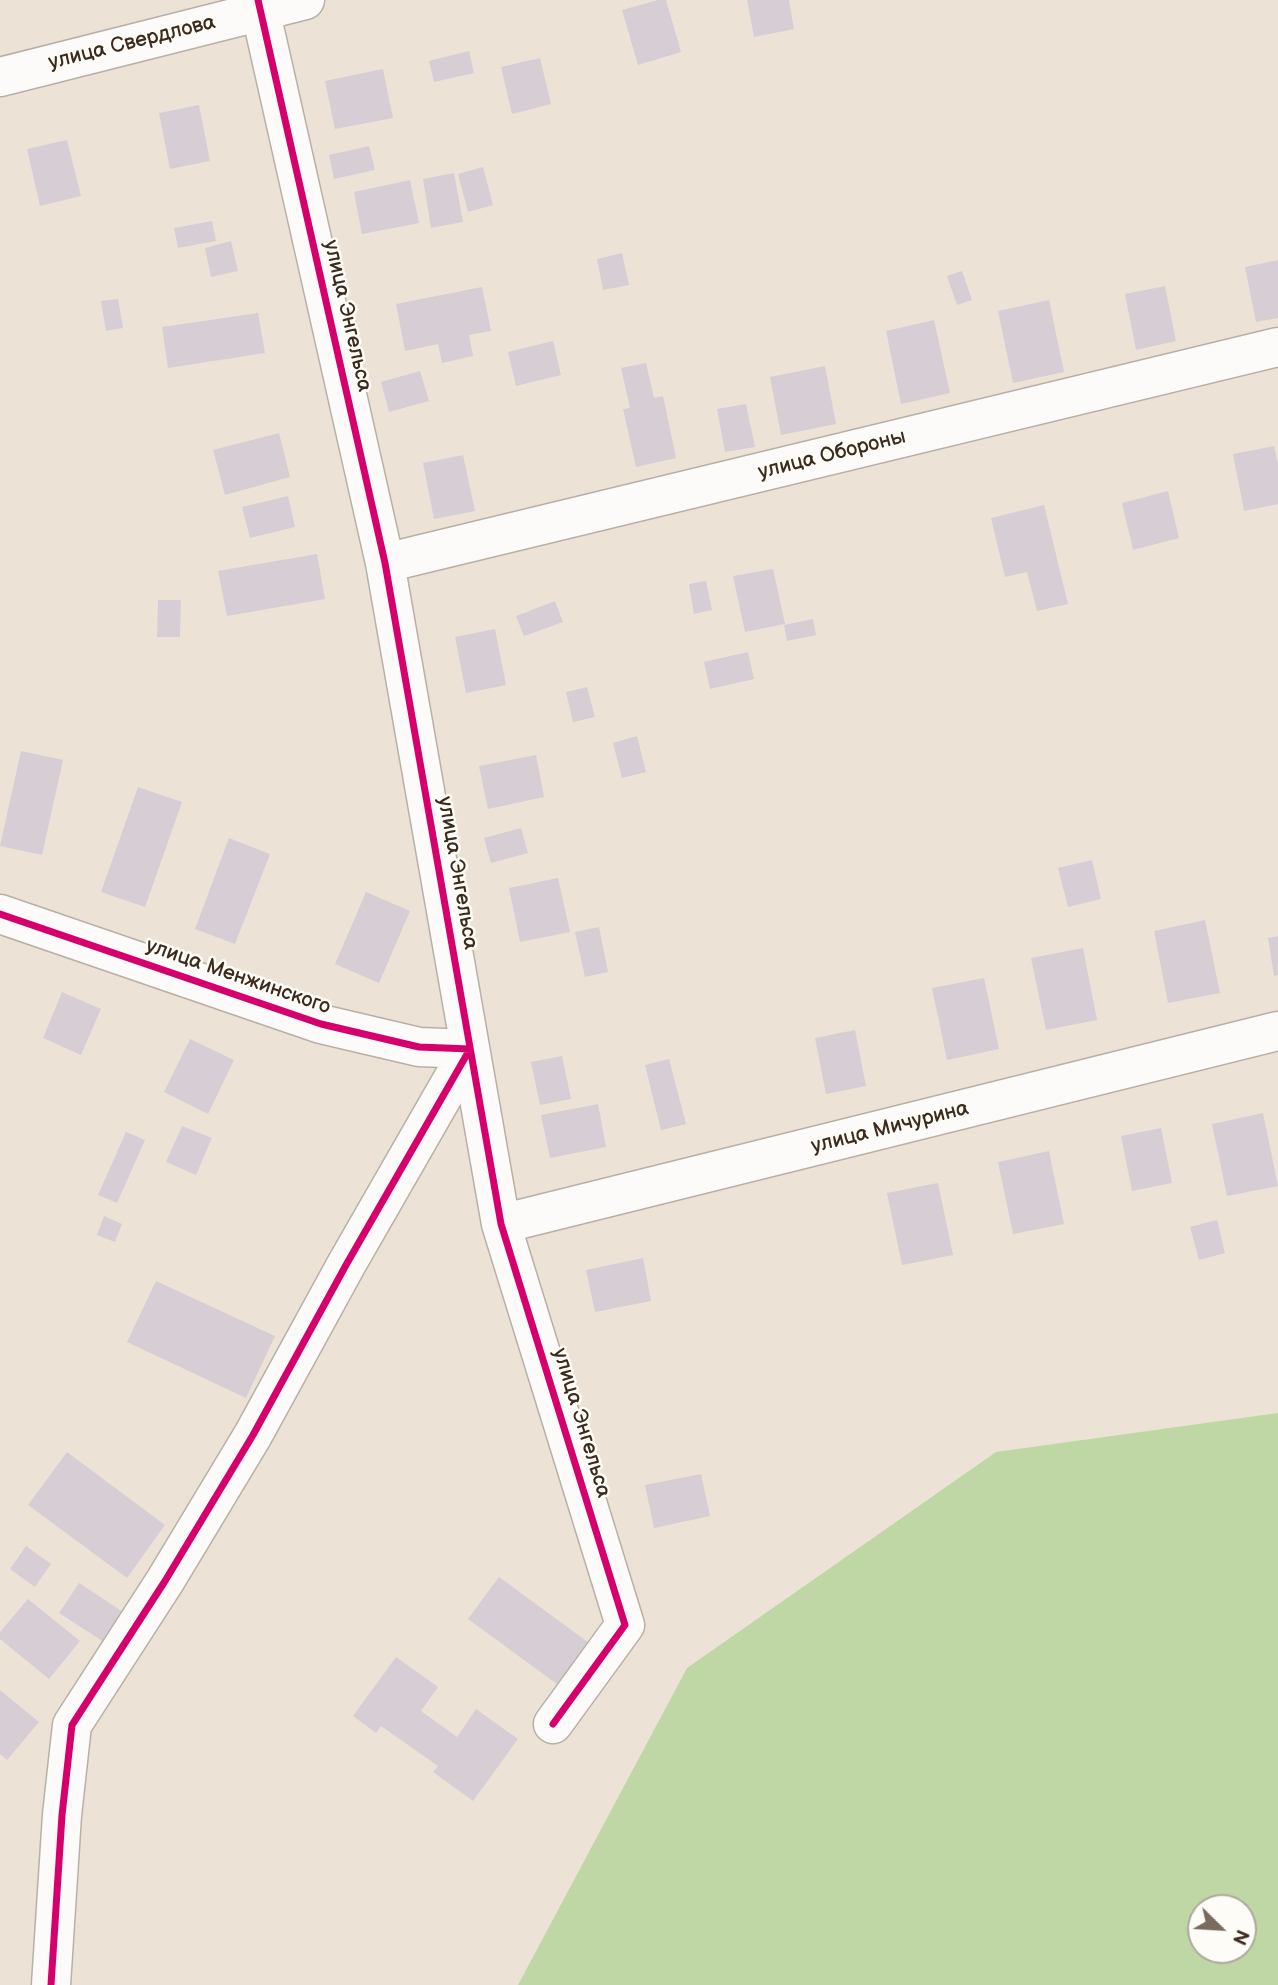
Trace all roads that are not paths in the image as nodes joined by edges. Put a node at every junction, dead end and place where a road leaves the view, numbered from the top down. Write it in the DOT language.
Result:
graph roads {
  1 [pos="305,0"];
  2 [pos="259,5"];
  3 [pos="0,77"];
  4 [pos="1278,347"];
  5 [pos="385,563"];
  6 [pos="0,914"];
  7 [pos="1278,1031"];
  8 [pos="470,1049"];
  9 [pos="501,1224"];
  10 [pos="553,1724"];
  11 [pos="51,1985"];
  1 -- 2 [label="street, улица Свердлова"];
  2 -- 3 [label="street, улица Свердлова"];
  2 -- 5 [label="street, улица Энгельса"];
  4 -- 5 [label="street, улица Обороны"];
  5 -- 8 [label="street, улица Энгельса"];
  6 -- 8 [label="street, улица Менжинского"];
  7 -- 9 [label="street, улица Мичурина"];
  8 -- 9 [label="street, улица Энгельса"];
  8 -- 11 [label="street"];
  9 -- 10 [label="street, улица Энгельса"];
}
